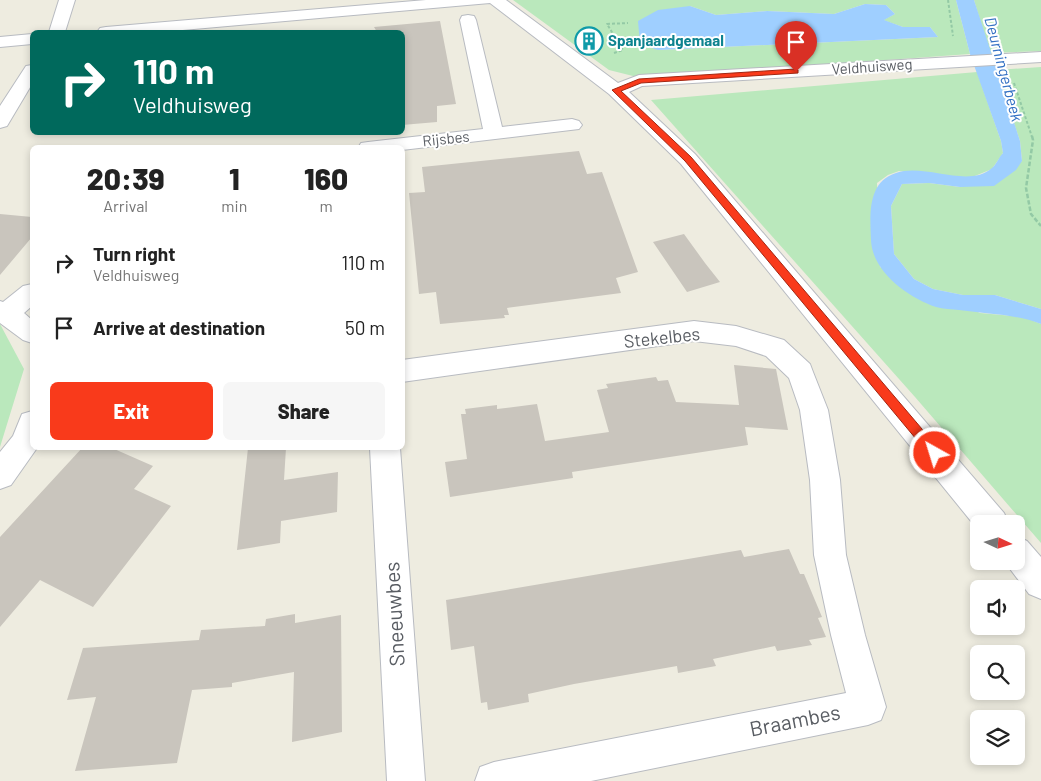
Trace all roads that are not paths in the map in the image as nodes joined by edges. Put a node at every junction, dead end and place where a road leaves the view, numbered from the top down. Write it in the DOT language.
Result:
graph roads {
  1 [pos="67,0"];
  2 [pos="484,0"];
  3 [pos="496,0"];
  4 [pos="468,20"];
  5 [pos="58,30"];
  6 [pos="130,30"];
  7 [pos="30,39"];
  8 [pos="0,42"];
  9 [pos="1041,57"];
  10 [pos="30,73"];
  11 [pos="616,90"];
  12 [pos="0,122"];
  13 [pos="572,126"];
  14 [pos="494,134"];
  15 [pos="395,145"];
  16 [pos="30,294"];
  17 [pos="3,312"];
  18 [pos="30,332"];
  19 [pos="405,371"];
  20 [pos="30,428"];
  21 [pos="385,450"];
  22 [pos="0,475"];
  23 [pos="825,480"];
  24 [pos="985,515"];
  25 [pos="1025,563"];
  26 [pos="1041,582"];
  27 [pos="406,781"];
  28 [pos="494,781"];
  1 -- 5 [label="street"];
  2 -- 6 [label="street"];
  3 -- 11 [label="street"];
  4 -- 14 [label="street, Rijsbes"];
  7 -- 8 [label="street"];
  9 -- 11 [label="street, Veldhuisweg"];
  10 -- 12 [label="street"];
  11 -- 24 [label="street"];
  13 -- 14 [label="street, Rijsbes"];
  14 -- 15 [label="street, Rijsbes"];
  16 -- 17 [label="street"];
  17 -- 18 [label="street"];
  19 -- 23 [label="street, Stekelbes"];
  20 -- 22 [label="street"];
  21 -- 27 [label="street, Sneeuwbes"];
  23 -- 28 [label="street, Braambes"];
  25 -- 26 [label="street"];
}
